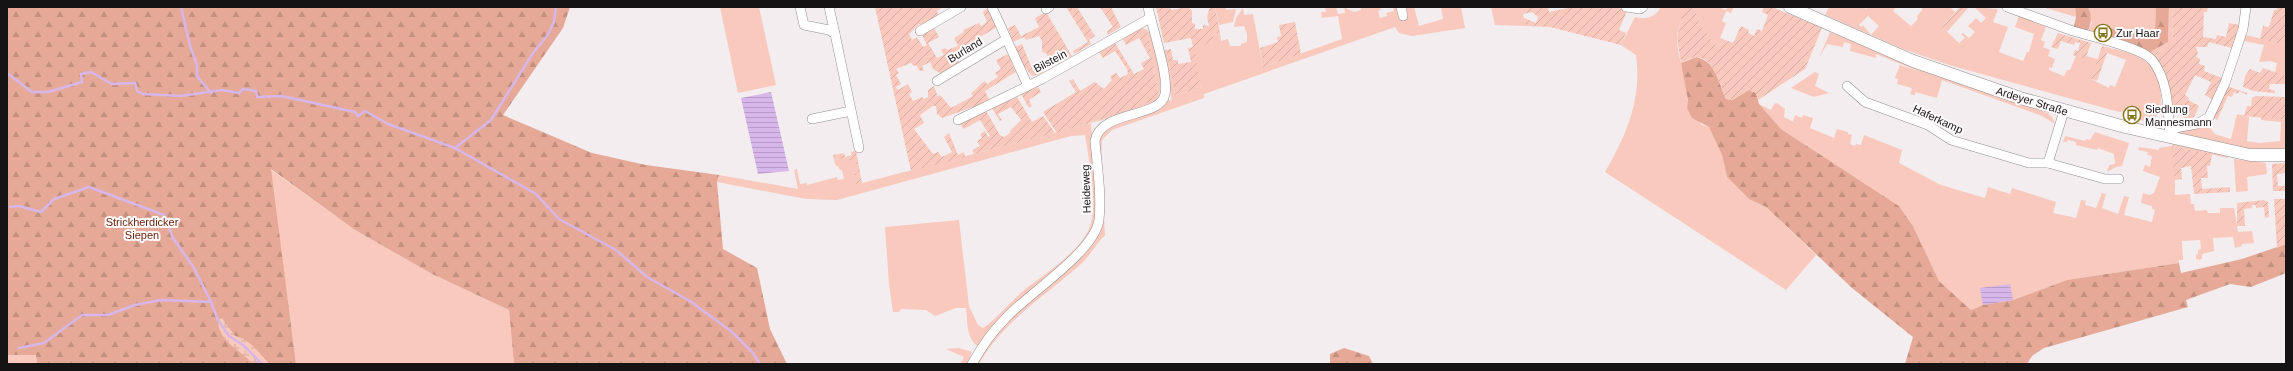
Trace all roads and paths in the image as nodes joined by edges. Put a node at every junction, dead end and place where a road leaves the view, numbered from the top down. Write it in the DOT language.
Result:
graph roads {
  1 [pos="800,7"];
  2 [pos="829,7"];
  3 [pos="961,7"];
  4 [pos="992,7"];
  5 [pos="1148,7"];
  6 [pos="1626,7"];
  7 [pos="1643,7"];
  8 [pos="1790,7"];
  9 [pos="2007,7"];
  10 [pos="2246,7"];
  11 [pos="1150,18"];
  12 [pos="920,31"];
  13 [pos="835,34"];
  14 [pos="1005,40"];
  15 [pos="936,81"];
  16 [pos="1028,86"];
  17 [pos="1847,86"];
  18 [pos="2064,110"];
  19 [pos="851,111"];
  20 [pos="812,119"];
  21 [pos="958,120"];
  22 [pos="2170,136"];
  23 [pos="859,148"];
  24 [pos="2286,155"];
  25 [pos="2048,163"];
  26 [pos="2119,179"];
  27 [pos="972,364"];
  1 -- 13 [label="street"];
  2 -- 13 [label="street"];
  3 -- 12 [label="street"];
  4 -- 14 [label="street"];
  5 -- 11 [label="street, Heideweg"];
  6 -- 7 [label="street"];
  8 -- 18 [label="main road, Ardeyer Straße"];
  9 -- 22 [label="street"];
  10 -- 22 [label="street"];
  11 -- 16 [label="street, Bilstein"];
  11 -- 27 [label="street, Heideweg"];
  13 -- 19 [label="street"];
  14 -- 15 [label="street, Burland"];
  14 -- 16 [label="street"];
  16 -- 21 [label="street, Bilstein"];
  17 -- 25 [label="street, Haferkamp"];
  18 -- 22 [label="main road, Ardeyer Straße"];
  18 -- 25 [label="street"];
  19 -- 20 [label="street"];
  19 -- 23 [label="street"];
  22 -- 24 [label="main road, Ardeyer Straße"];
  25 -- 26 [label="street, Haferkamp"];
}
